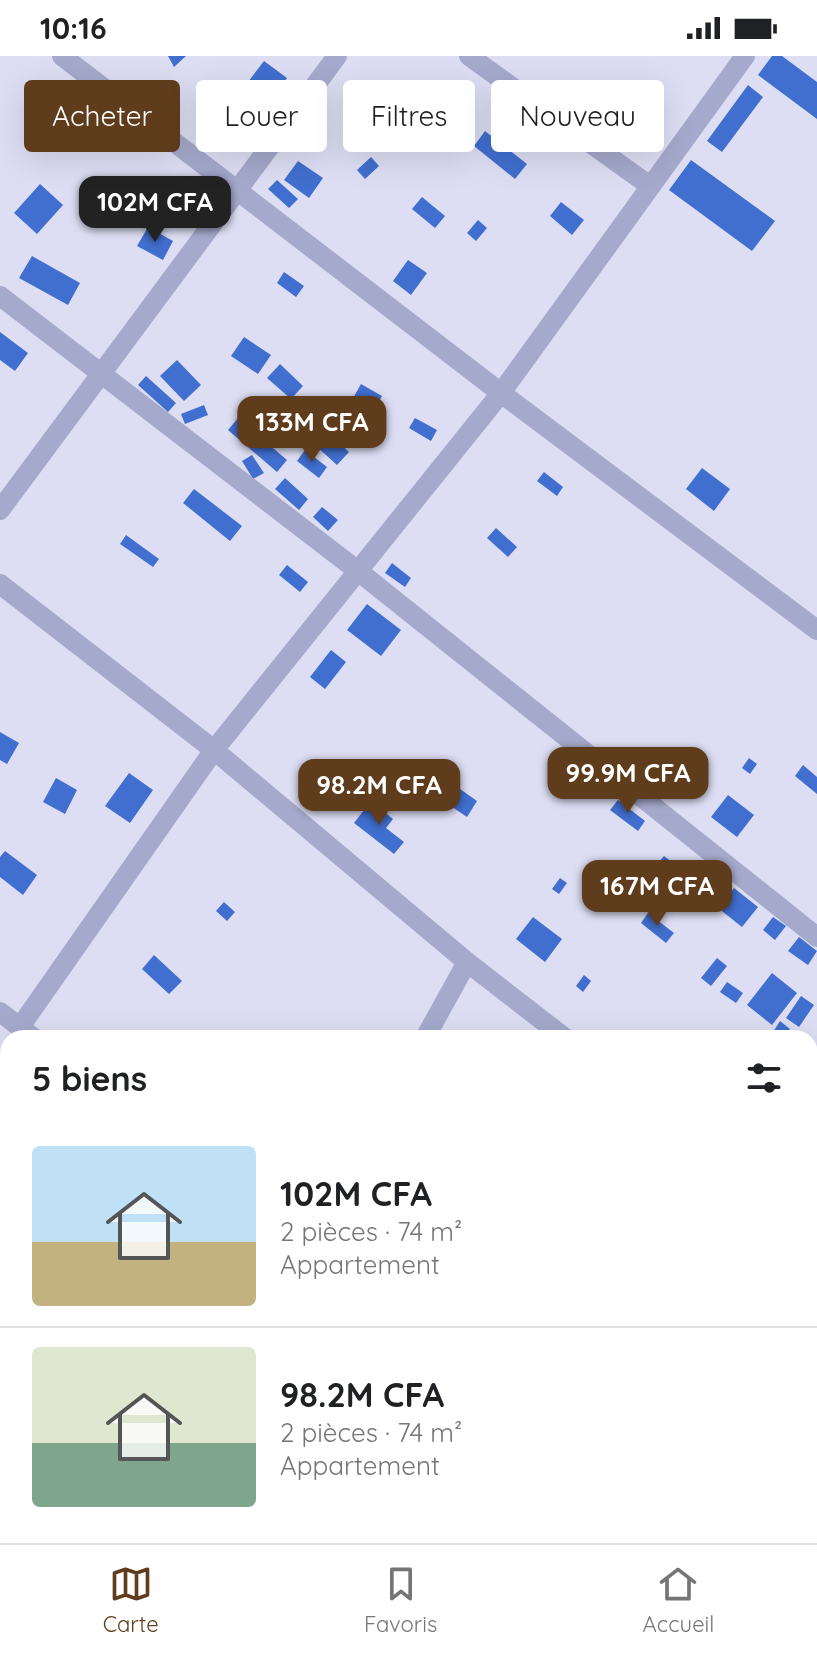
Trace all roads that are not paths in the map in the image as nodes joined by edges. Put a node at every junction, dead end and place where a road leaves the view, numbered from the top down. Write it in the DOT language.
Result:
graph roads {
  1 [pos="62,56"];
  2 [pos="337,56"];
  3 [pos="469,56"];
  4 [pos="745,56"];
  5 [pos="650,186"];
  6 [pos="237,190"];
  7 [pos="0,296"];
  8 [pos="102,374"];
  9 [pos="501,393"];
  10 [pos="0,510"];
  11 [pos="358,571"];
  12 [pos="0,584"];
  13 [pos="817,630"];
  14 [pos="214,750"];
  15 [pos="817,937"];
  16 [pos="467,962"];
  17 [pos="0,1012"];
  18 [pos="24,1030"];
  19 [pos="28,1030"];
  20 [pos="429,1030"];
  21 [pos="555,1030"];
  1 -- 6 [label="street"];
  2 -- 6 [label="street"];
  3 -- 5 [label="street"];
  4 -- 5 [label="street"];
  5 -- 9 [label="street"];
  6 -- 8 [label="street"];
  6 -- 9 [label="street"];
  7 -- 8 [label="street"];
  8 -- 10 [label="street"];
  8 -- 11 [label="street"];
  9 -- 11 [label="street"];
  9 -- 13 [label="street"];
  11 -- 14 [label="street"];
  11 -- 15 [label="street"];
  12 -- 14 [label="street"];
  14 -- 16 [label="street"];
  14 -- 19 [label="street"];
  16 -- 20 [label="street"];
  16 -- 21 [label="street"];
  17 -- 18 [label="street"];
}
